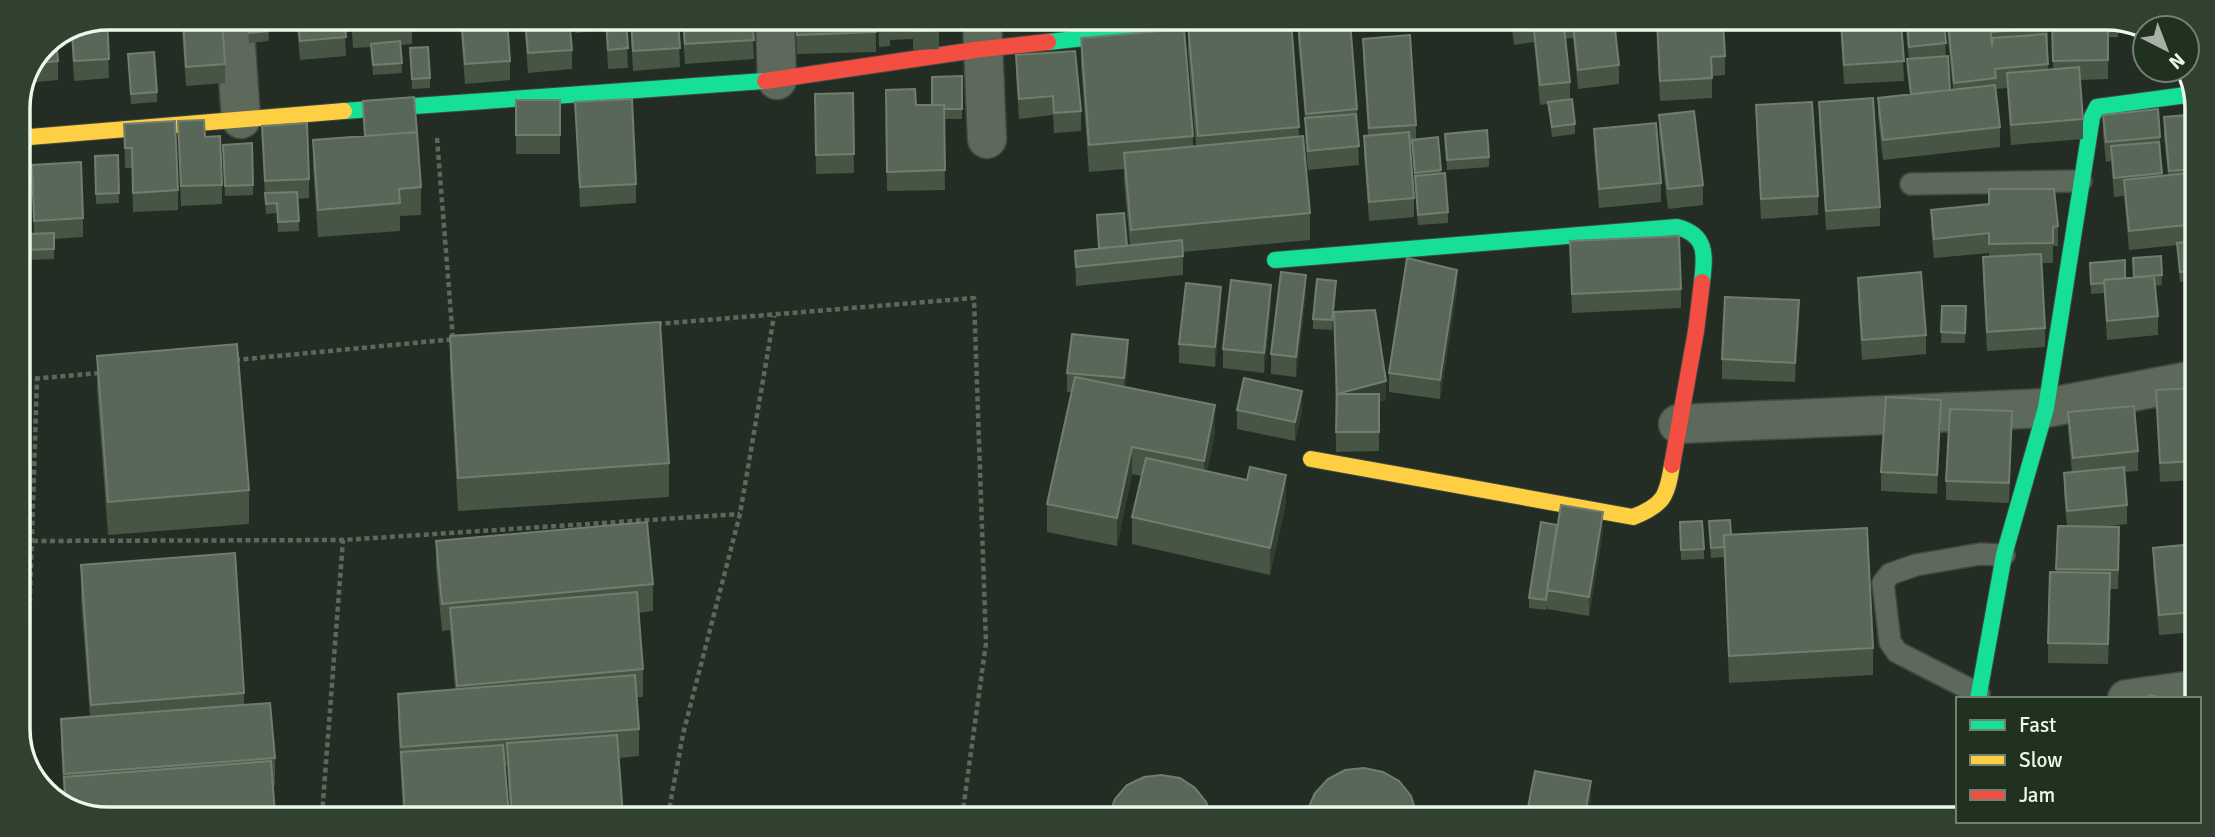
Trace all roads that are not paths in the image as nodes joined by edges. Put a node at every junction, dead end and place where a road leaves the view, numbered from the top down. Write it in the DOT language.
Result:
graph roads {
  1 [pos="235,30"];
  2 [pos="775,30"];
  3 [pos="1130,30"];
  4 [pos="982,34"];
  5 [pos="777,80"];
  6 [pos="2184,95"];
  7 [pos="241,120"];
  8 [pos="30,137"];
  9 [pos="987,139"];
  10 [pos="2081,181"];
  11 [pos="1911,184"];
  12 [pos="1275,260"];
  13 [pos="2185,382"];
  14 [pos="2046,408"];
  15 [pos="1678,424"];
  16 [pos="1311,459"];
  17 [pos="2004,555"];
  18 [pos="2185,691"];
  19 [pos="1978,696"];
  20 [pos="2142,697"];
  1 -- 7 [label="street"];
  2 -- 5 [label="street"];
  3 -- 4 [label="street"];
  4 -- 5 [label="street"];
  4 -- 9 [label="street"];
  5 -- 7 [label="street"];
  6 -- 10 [label="street"];
  7 -- 8 [label="street"];
  10 -- 11 [label="lane"];
  10 -- 14 [label="street"];
  12 -- 15 [label="street"];
  13 -- 14 [label="street"];
  14 -- 15 [label="street"];
  14 -- 17 [label="street"];
  15 -- 16 [label="street"];
  17 -- 19 [label="street"];
  17 -- 19 [label="lane"];
  18 -- 20 [label="street"];
}
